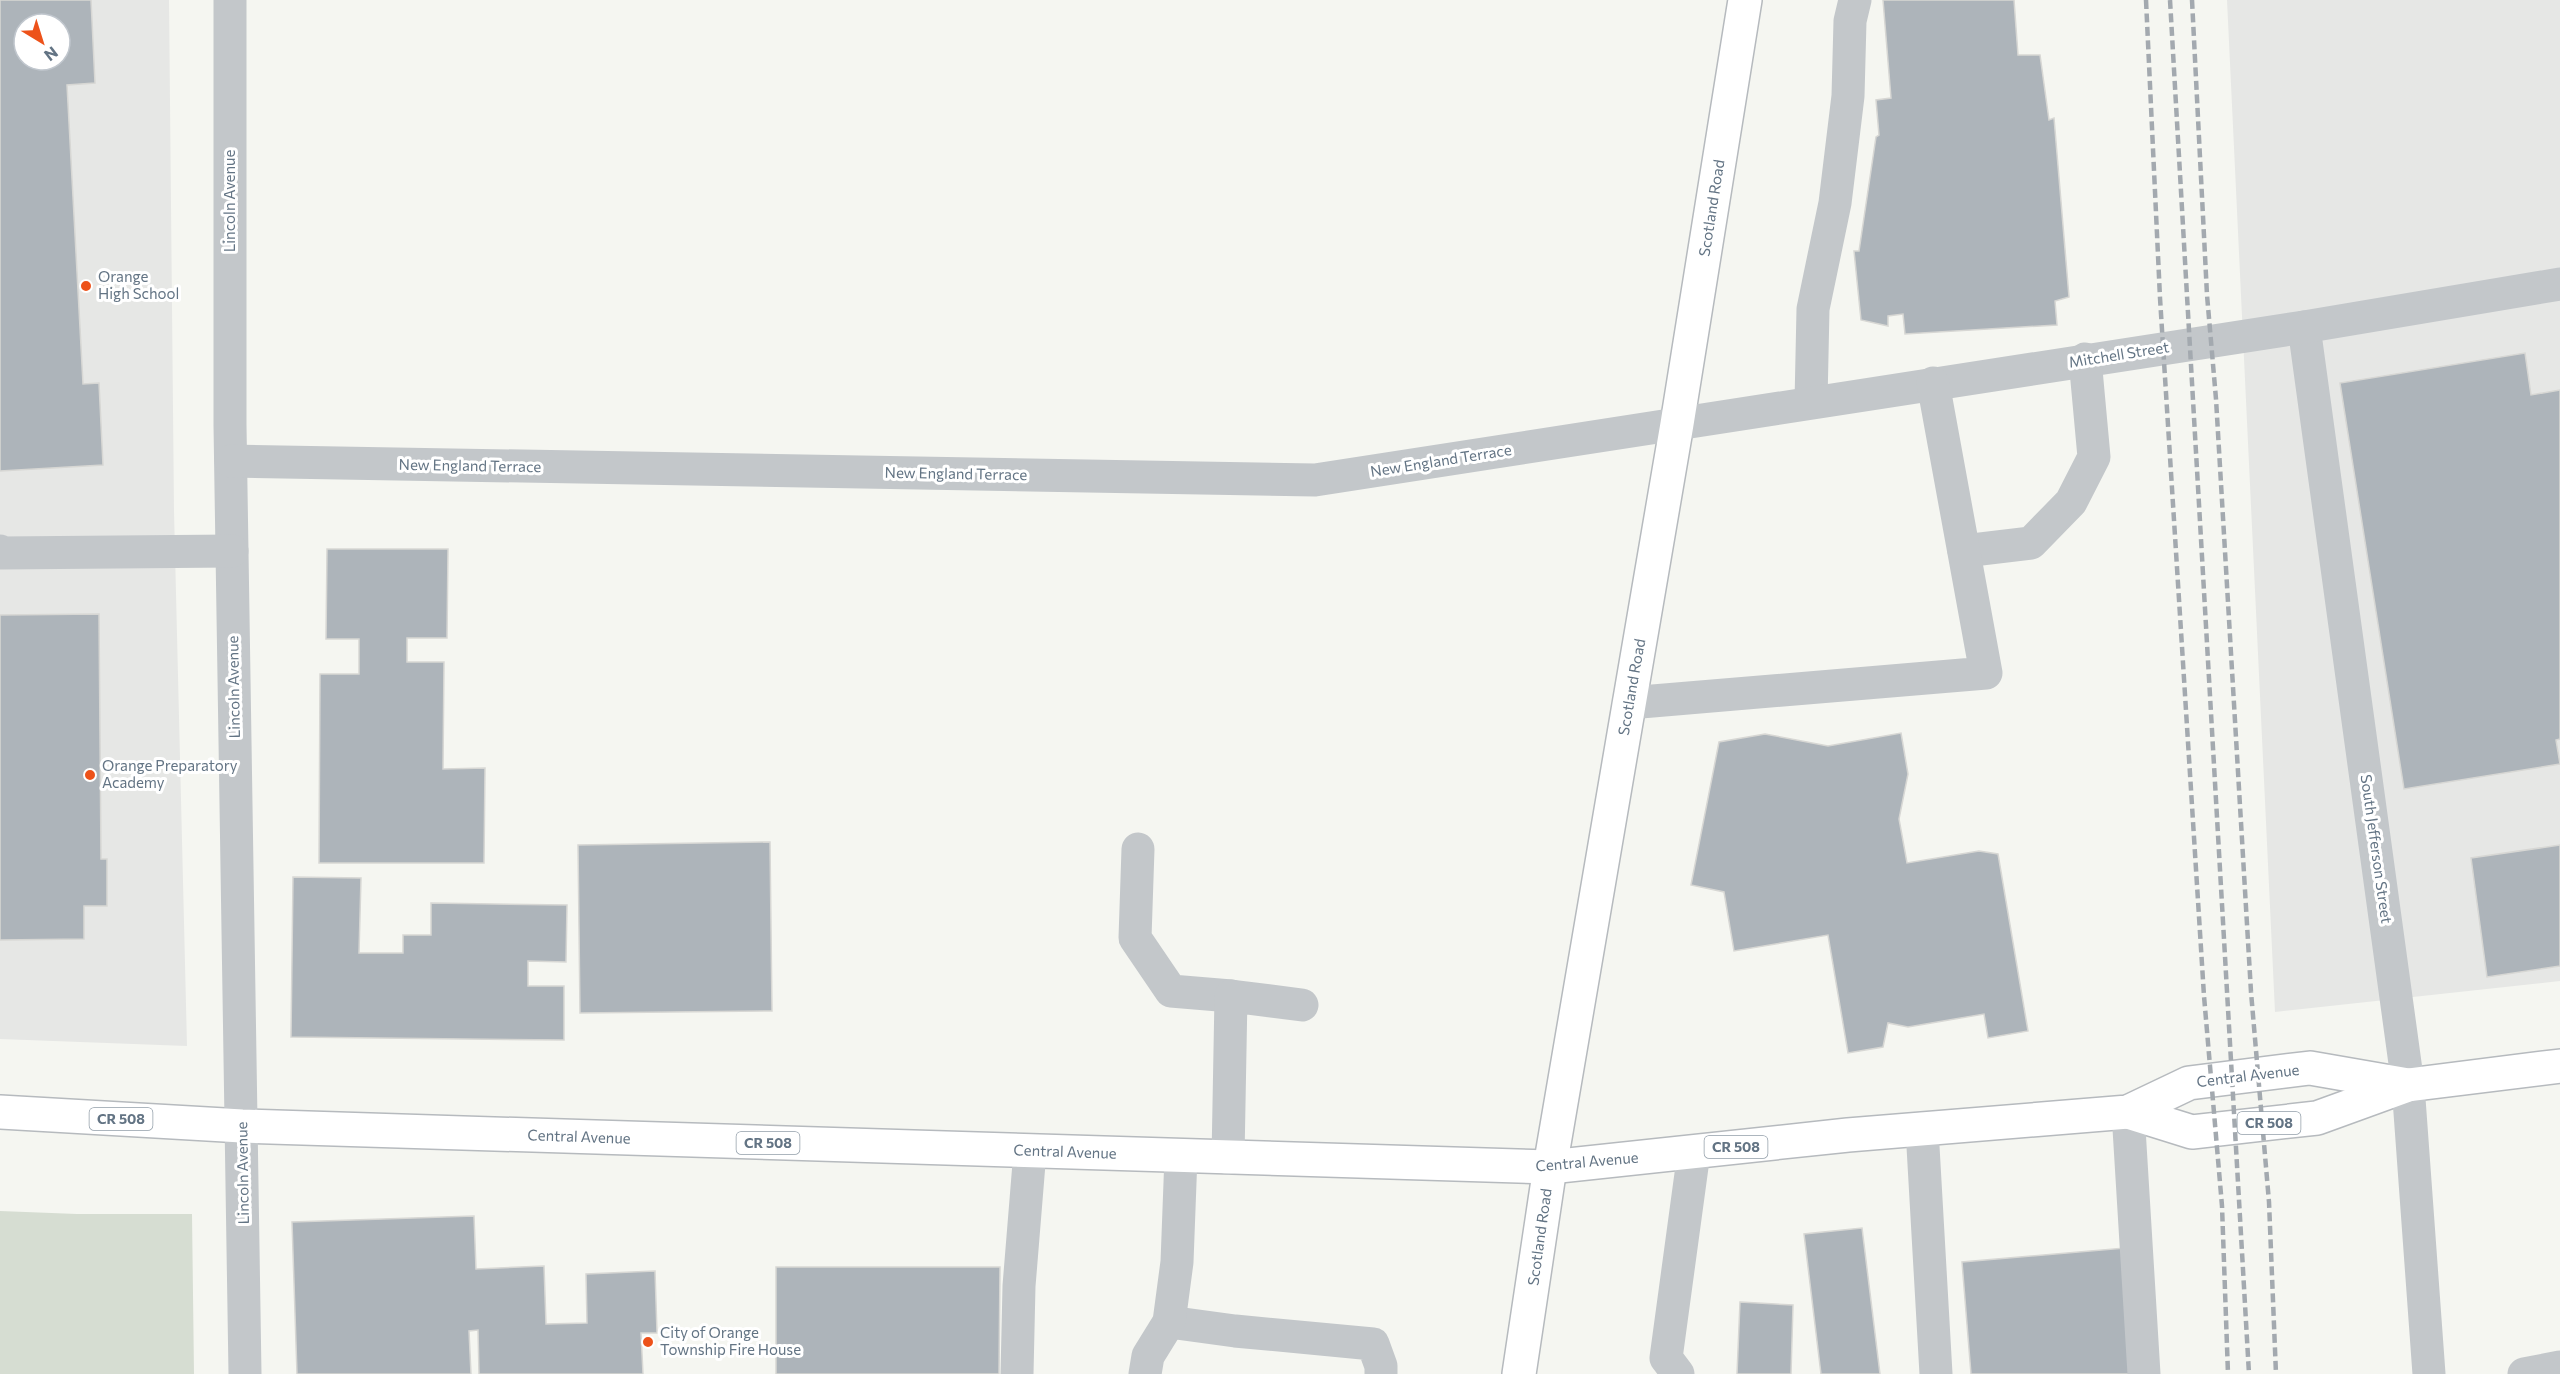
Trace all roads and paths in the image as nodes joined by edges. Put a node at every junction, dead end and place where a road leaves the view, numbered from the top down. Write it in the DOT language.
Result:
graph roads {
  1 [pos="230,0"];
  2 [pos="1745,0"];
  3 [pos="1855,0"];
  4 [pos="2560,284"];
  5 [pos="2304,327"];
  6 [pos="2085,360"];
  7 [pos="1933,383"];
  8 [pos="1811,402"];
  9 [pos="1677,424"];
  10 [pos="231,461"];
  11 [pos="0,551"];
  12 [pos="232,551"];
  13 [pos="1964,551"];
  14 [pos="1629,703"];
  15 [pos="1138,849"];
  16 [pos="1231,996"];
  17 [pos="1302,1005"];
  18 [pos="2560,1066"];
  19 [pos="2408,1085"];
  20 [pos="0,1112"];
  21 [pos="2128,1112"];
  22 [pos="242,1126"];
  23 [pos="1922,1129"];
  24 [pos="1030,1151"];
  25 [pos="1694,1152"];
  26 [pos="1181,1156"];
  27 [pos="1228,1158"];
  28 [pos="1550,1167"];
  29 [pos="1169,1322"];
  30 [pos="2560,1367"];
  31 [pos="1663,1370"];
  32 [pos="245,1374"];
  33 [pos="1017,1374"];
  34 [pos="1145,1374"];
  35 [pos="1381,1374"];
  36 [pos="1519,1374"];
  37 [pos="1936,1374"];
  38 [pos="2144,1374"];
  39 [pos="2429,1374"];
  40 [pos="2524,1374"];
  1 -- 10 [label="street, Lincoln Avenue"];
  2 -- 9 [label="main road, Scotland Road"];
  3 -- 8 [label="street"];
  4 -- 5 [label="street, Mitchell Street"];
  5 -- 6 [label="street, Mitchell Street"];
  5 -- 19 [label="street, South Jefferson Street"];
  6 -- 7 [label="street, Mitchell Street"];
  6 -- 13 [label="street"];
  7 -- 8 [label="street, Mitchell Street"];
  7 -- 13 [label="street"];
  8 -- 9 [label="street, Mitchell Street"];
  9 -- 10 [label="street, New England Terrace"];
  9 -- 14 [label="main road, Scotland Road"];
  10 -- 12 [label="street, Lincoln Avenue"];
  11 -- 12 [label="street"];
  12 -- 22 [label="street, Lincoln Avenue"];
  13 -- 14 [label="street"];
  14 -- 28 [label="main road, Scotland Road"];
  15 -- 16 [label="street"];
  16 -- 17 [label="street"];
  16 -- 27 [label="street"];
  18 -- 19 [label="main road, Central Avenue / CR 508"];
  19 -- 21 [label="main road, Central Avenue / CR 508"];
  19 -- 21 [label="main road, Central Avenue / CR 508"];
  19 -- 39 [label="street, South Jefferson Street"];
  20 -- 22 [label="main road, Central Avenue / CR 508"];
  21 -- 23 [label="main road, Central Avenue / CR 508"];
  21 -- 38 [label="street"];
  22 -- 24 [label="main road, Central Avenue / CR 508"];
  22 -- 32 [label="street, Lincoln Avenue"];
  23 -- 25 [label="main road, Central Avenue / CR 508"];
  23 -- 37 [label="street"];
  24 -- 26 [label="main road, Central Avenue / CR 508"];
  24 -- 33 [label="street"];
  25 -- 28 [label="main road, Central Avenue / CR 508"];
  25 -- 31 [label="street"];
  26 -- 27 [label="main road, Central Avenue / CR 508"];
  26 -- 29 [label="street"];
  27 -- 28 [label="main road, Central Avenue / CR 508"];
  28 -- 36 [label="main road, Scotland Road"];
  29 -- 34 [label="street"];
  29 -- 35 [label="street"];
  30 -- 40 [label="street"];
}
